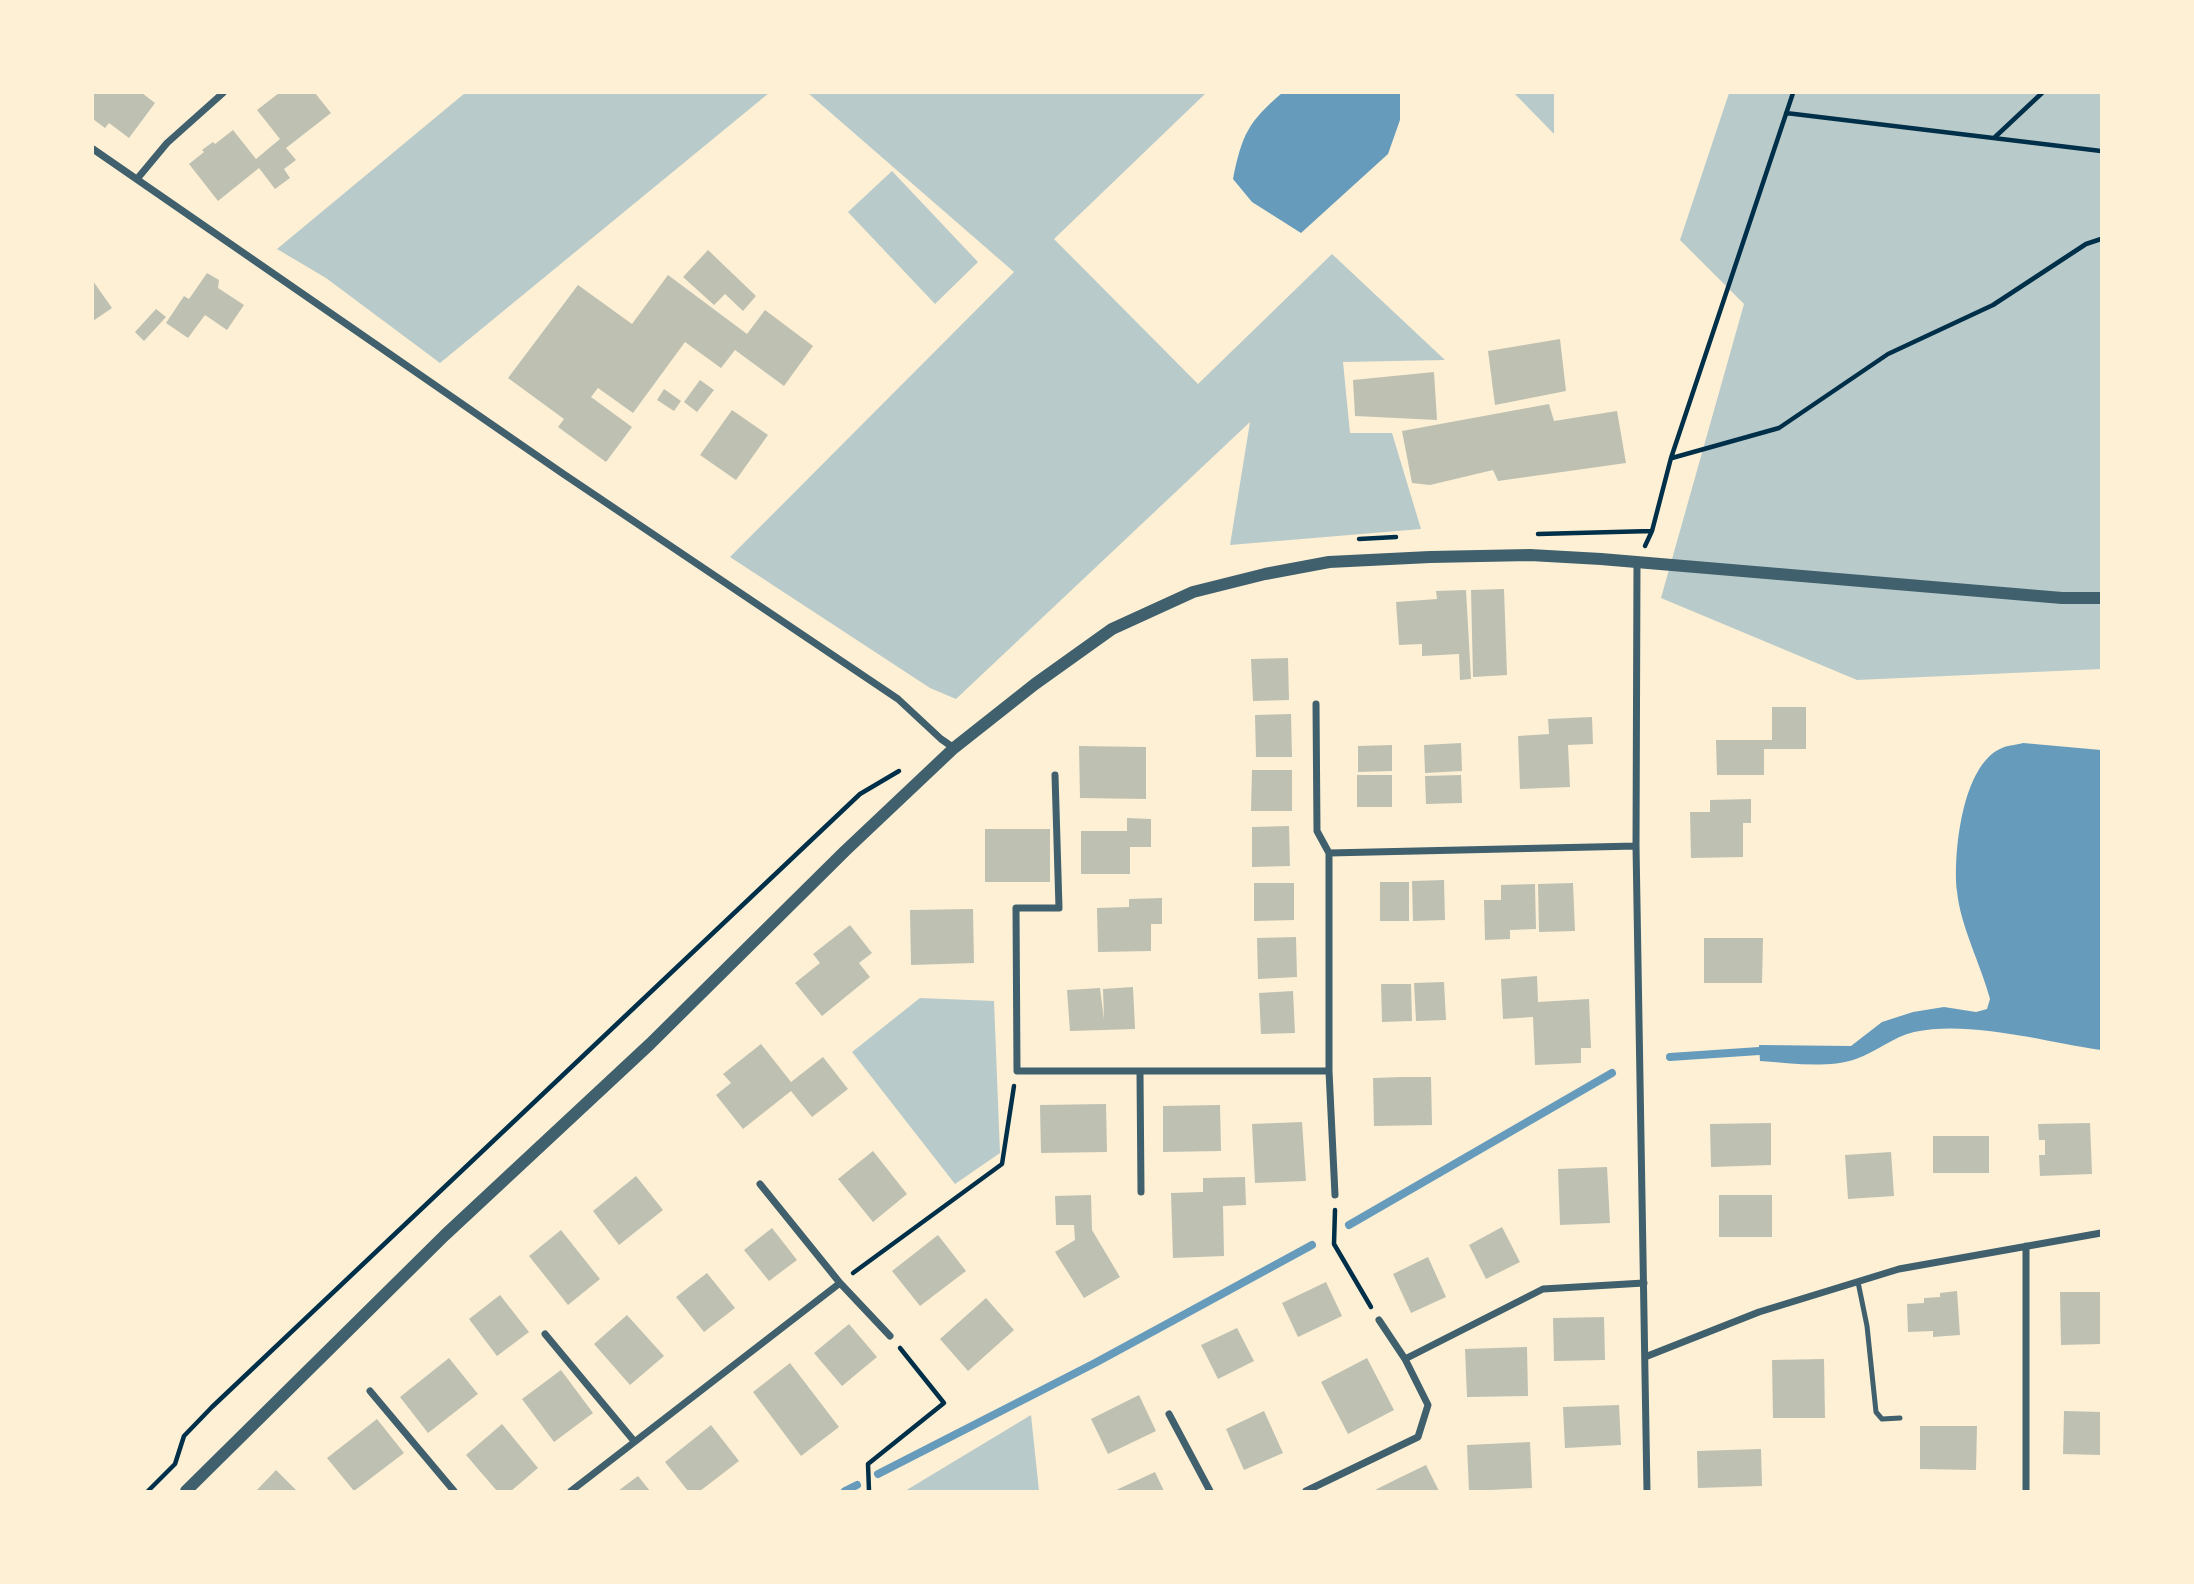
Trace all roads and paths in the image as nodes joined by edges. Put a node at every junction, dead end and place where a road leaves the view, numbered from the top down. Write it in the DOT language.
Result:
graph roads {
  1 [pos="223,93"];
  2 [pos="1794,93"];
  3 [pos="2042,93"];
  4 [pos="1786,113"];
  5 [pos="1994,138"];
  6 [pos="93,149"];
  7 [pos="2101,151"];
  8 [pos="137,178"];
  9 [pos="2101,239"];
  10 [pos="1671,458"];
  11 [pos="1652,531"];
  12 [pos="1532,534"];
  13 [pos="1401,537"];
  14 [pos="1351,540"];
  15 [pos="1637,562"];
  16 [pos="2101,598"];
  17 [pos="1316,704"];
  18 [pos="954,748"];
  19 [pos="904,767"];
  20 [pos="1055,775"];
  21 [pos="1636,846"];
  22 [pos="1329,853"];
  23 [pos="1017,1071"];
  24 [pos="1329,1071"];
  25 [pos="1140,1073"];
  26 [pos="760,1184"];
  27 [pos="1140,1192"];
  28 [pos="1335,1195"];
  29 [pos="2101,1233"];
  30 [pos="2026,1245"];
  31 [pos="1858,1282"];
  32 [pos="840,1283"];
  33 [pos="1644,1283"];
  34 [pos="1379,1320"];
  35 [pos="545,1334"];
  36 [pos="890,1336"];
  37 [pos="1645,1357"];
  38 [pos="1405,1359"];
  39 [pos="370,1391"];
  40 [pos="1169,1414"];
  41 [pos="1900,1418"];
  42 [pos="634,1441"];
  43 [pos="148,1491"];
  44 [pos="186,1491"];
  45 [pos="454,1491"];
  46 [pos="571,1491"];
  47 [pos="869,1491"];
  48 [pos="1210,1491"];
  49 [pos="1306,1491"];
  50 [pos="1647,1491"];
  51 [pos="2026,1491"];
  1 -- 8 [label="street"];
  2 -- 4 [label="path"];
  3 -- 5 [label="path"];
  4 -- 5 [label="path"];
  4 -- 10 [label="path"];
  5 -- 7 [label="path"];
  6 -- 8 [label="street"];
  8 -- 18 [label="street"];
  9 -- 10 [label="path"];
  10 -- 11 [label="path"];
  11 -- 12 [label="path"];
  11 -- 15 [label="path"];
  13 -- 14 [label="path"];
  15 -- 16 [label="street"];
  15 -- 18 [label="street"];
  15 -- 21 [label="street"];
  17 -- 22 [label="street"];
  18 -- 44 [label="street"];
  19 -- 43 [label="path"];
  20 -- 23 [label="street"];
  21 -- 22 [label="street"];
  21 -- 33 [label="street"];
  22 -- 24 [label="street"];
  23 -- 25 [label="street"];
  23 -- 32 [label="path"];
  24 -- 25 [label="street"];
  24 -- 28 [label="street"];
  25 -- 27 [label="street"];
  26 -- 32 [label="street"];
  28 -- 34 [label="path"];
  29 -- 30 [label="street"];
  30 -- 31 [label="street"];
  30 -- 51 [label="street"];
  31 -- 37 [label="street"];
  31 -- 41 [label="lane"];
  32 -- 36 [label="street"];
  32 -- 42 [label="street"];
  33 -- 37 [label="street"];
  33 -- 38 [label="street"];
  34 -- 38 [label="street"];
  35 -- 42 [label="street"];
  36 -- 47 [label="path"];
  37 -- 50 [label="street"];
  38 -- 49 [label="street"];
  39 -- 45 [label="street"];
  40 -- 48 [label="street"];
  42 -- 46 [label="street"];
}
